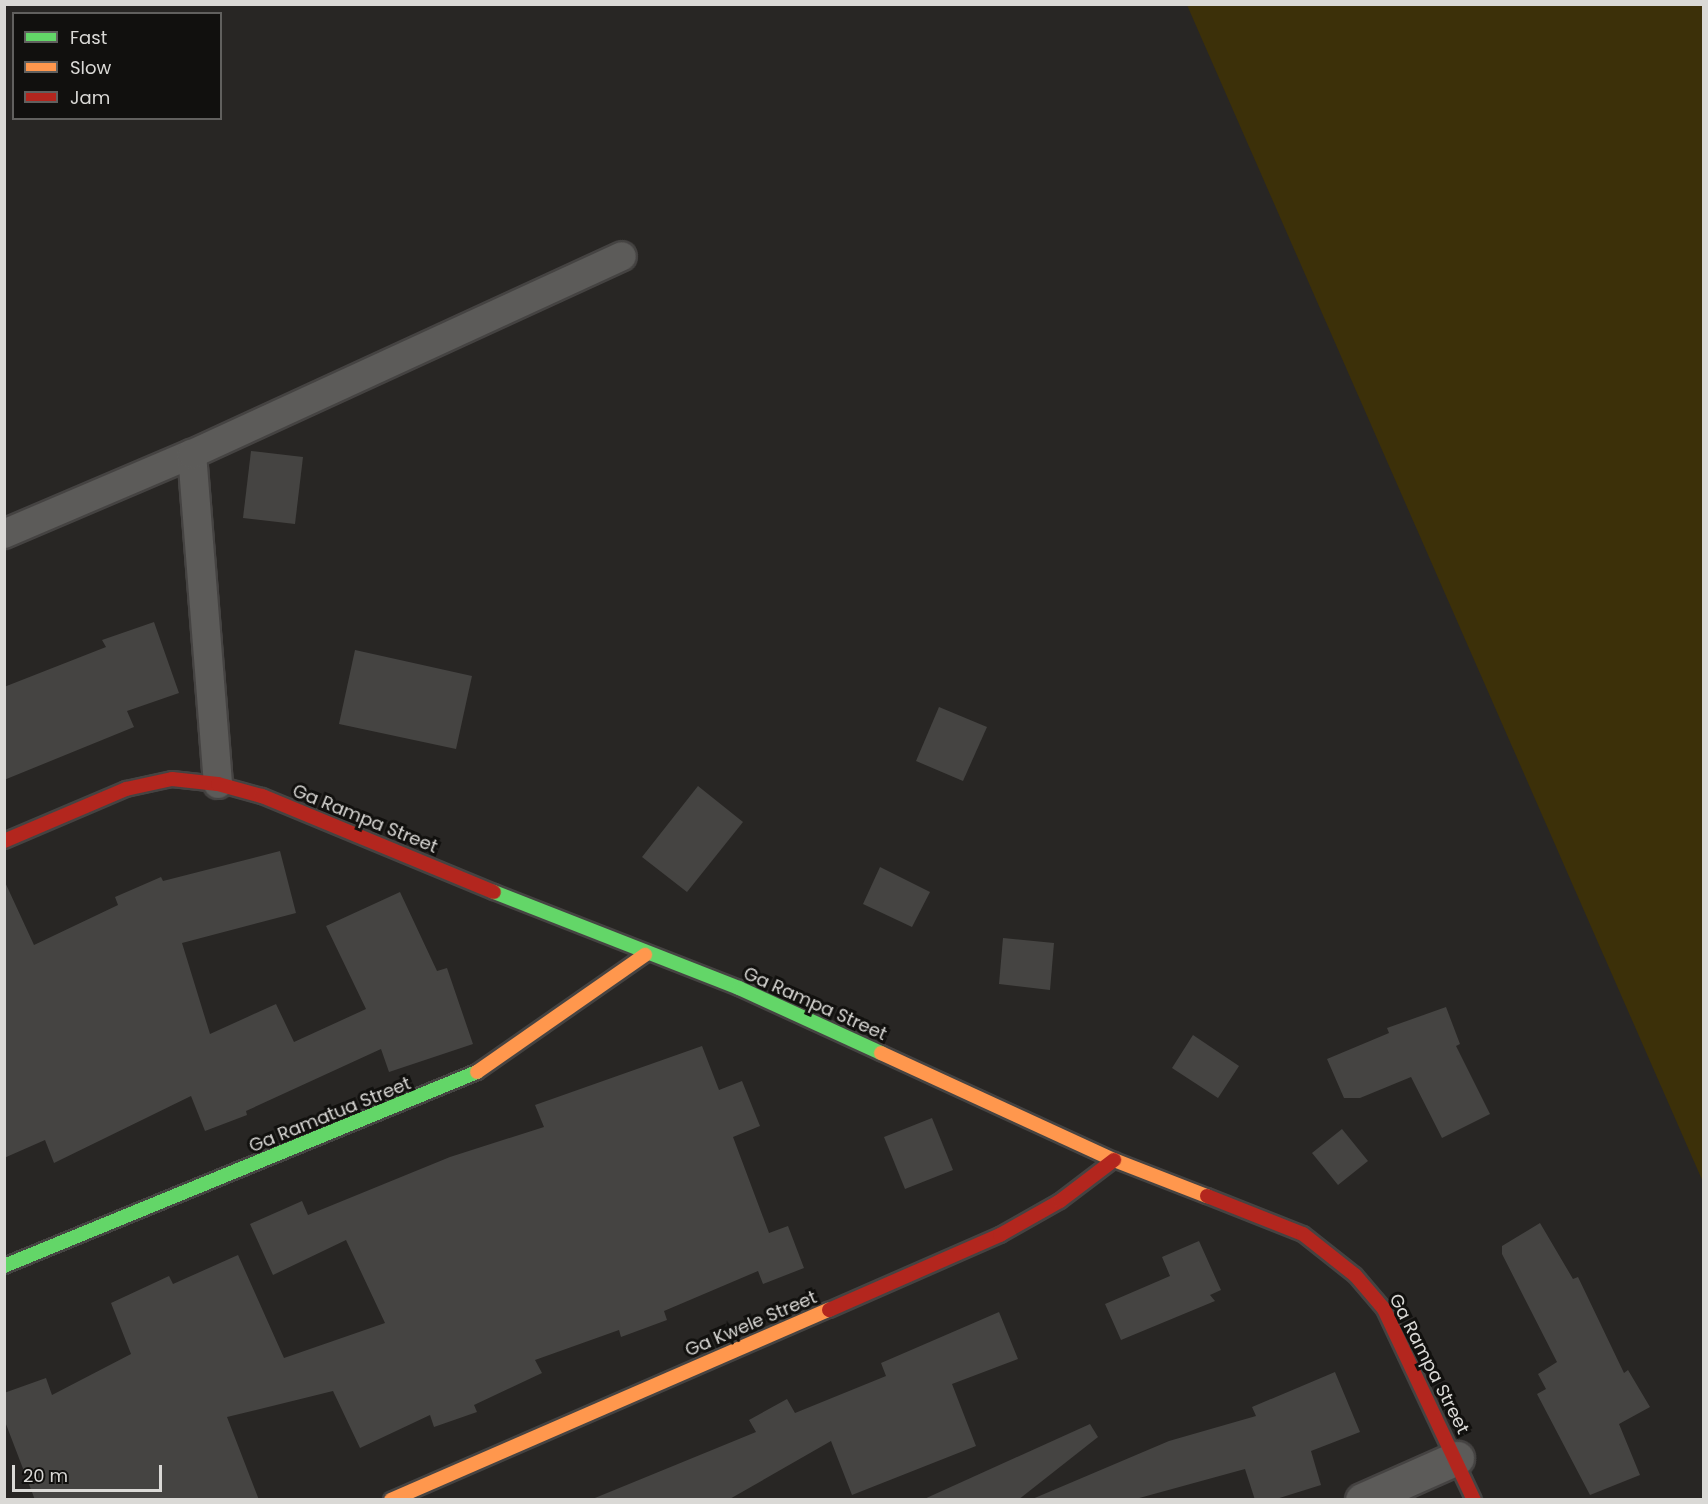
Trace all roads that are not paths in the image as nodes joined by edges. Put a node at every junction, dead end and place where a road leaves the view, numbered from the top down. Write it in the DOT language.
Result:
graph roads {
  1 [pos="622,256"];
  2 [pos="192,454"];
  3 [pos="4,534"];
  4 [pos="218,784"];
  5 [pos="4,841"];
  6 [pos="645,955"];
  7 [pos="1114,1160"];
  8 [pos="4,1266"];
  9 [pos="1457,1458"];
  10 [pos="391,1500"];
  11 [pos="1362,1500"];
  12 [pos="1474,1500"];
  1 -- 2 [label="lane"];
  2 -- 3 [label="lane"];
  2 -- 4 [label="lane"];
  4 -- 5 [label="street, Ga Rampa Street"];
  4 -- 6 [label="street, Ga Rampa Street"];
  6 -- 7 [label="street, Ga Rampa Street"];
  6 -- 8 [label="street, Ga Ramatua Street"];
  7 -- 9 [label="street, Ga Rampa Street"];
  7 -- 10 [label="street, Ga Kwele Street"];
  9 -- 11 [label="street"];
  9 -- 12 [label="street, Ga Rampa Street"];
}
